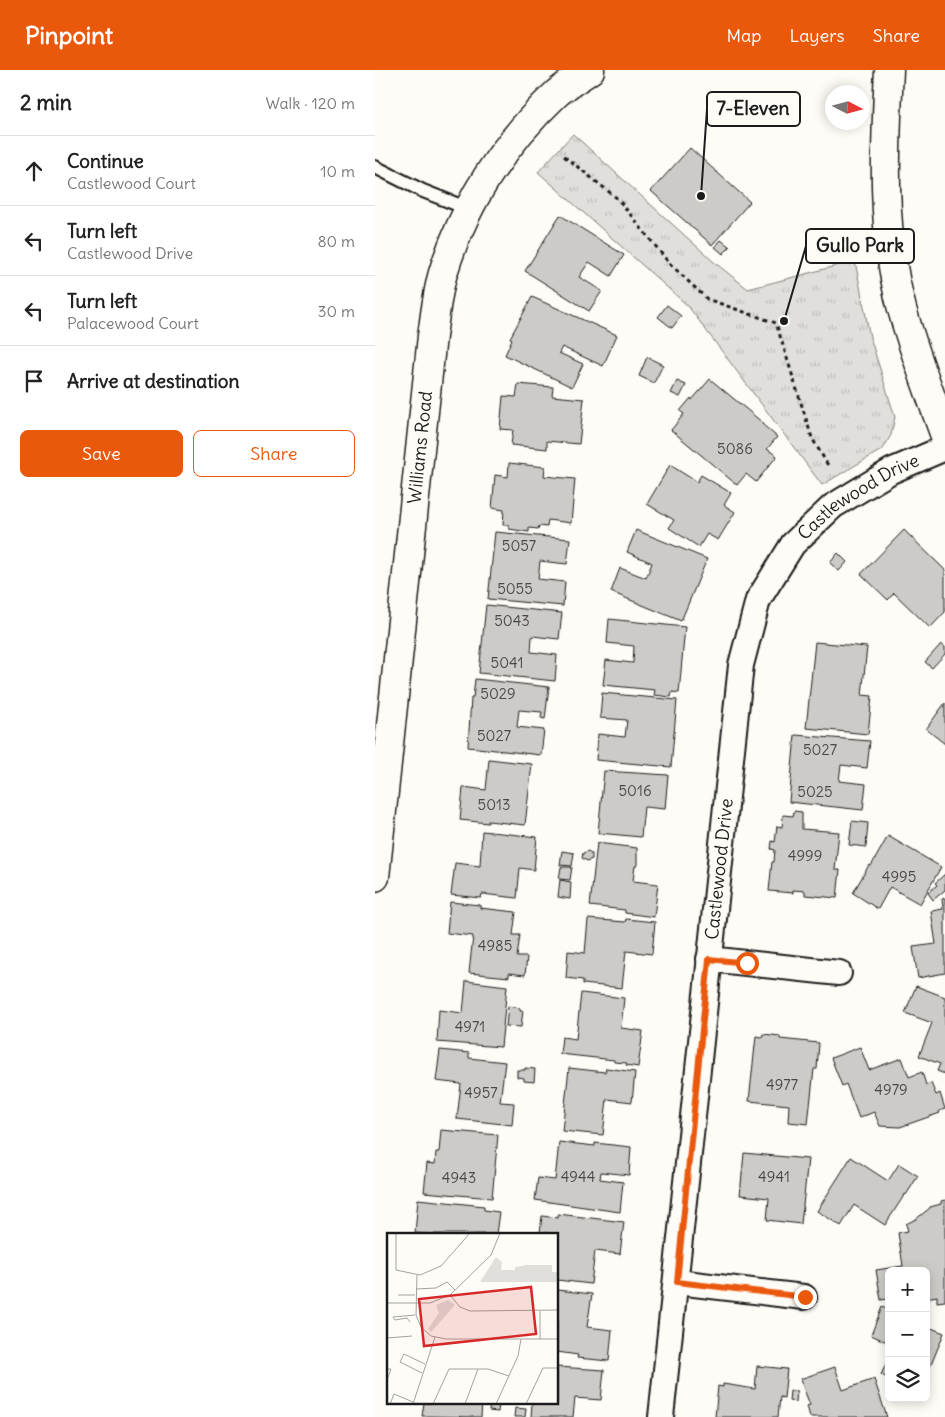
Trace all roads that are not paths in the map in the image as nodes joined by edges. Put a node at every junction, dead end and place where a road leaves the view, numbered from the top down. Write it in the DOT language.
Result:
graph roads {
  1 [pos="590,70"];
  2 [pos="889,70"];
  3 [pos="375,166"];
  4 [pos="469,208"];
  5 [pos="945,436"];
  6 [pos="945,448"];
  7 [pos="375,877"];
  8 [pos="709,959"];
  9 [pos="839,973"];
  10 [pos="677,1282"];
  11 [pos="805,1297"];
  12 [pos="661,1417"];
  1 -- 4 [label="street, Williams Road"];
  2 -- 5 [label="street"];
  3 -- 4 [label="lane"];
  4 -- 7 [label="street, Williams Road"];
  6 -- 8 [label="street, Castlewood Drive"];
  8 -- 9 [label="street"];
  8 -- 10 [label="street, Castlewood Drive"];
  10 -- 11 [label="street"];
  10 -- 12 [label="street, Castlewood Drive"];
}
